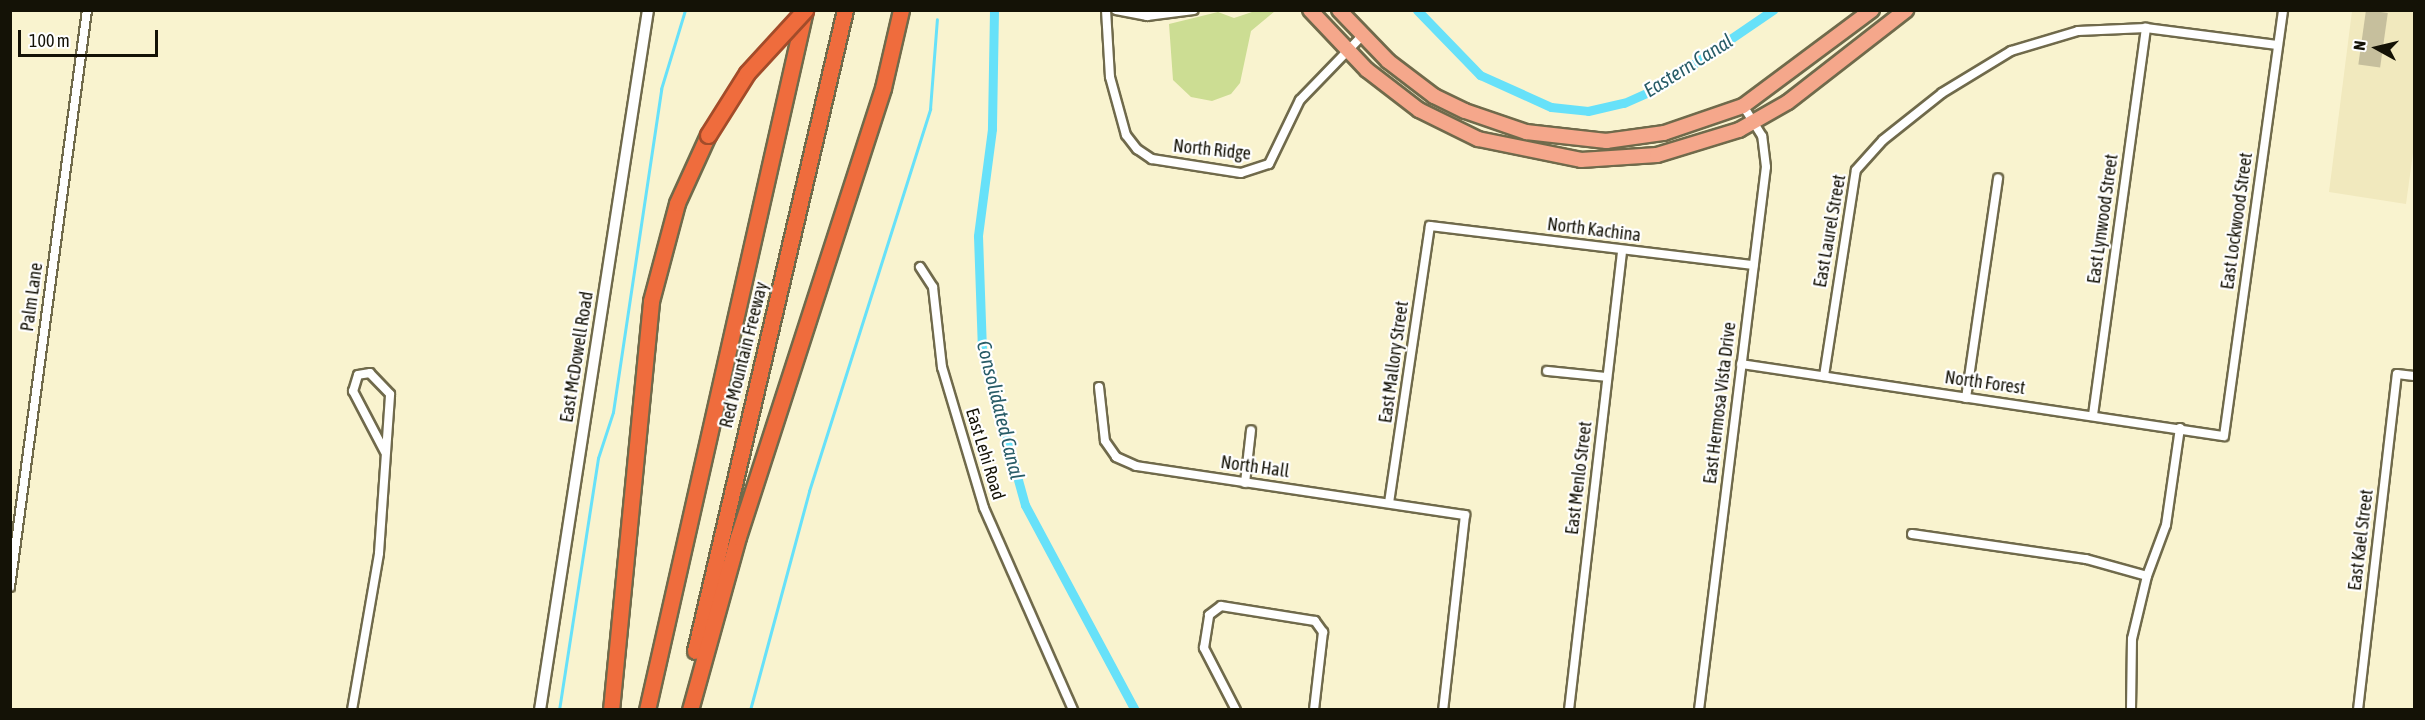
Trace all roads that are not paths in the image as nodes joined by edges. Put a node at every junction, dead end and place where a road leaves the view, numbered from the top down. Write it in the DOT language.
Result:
graph roads {
  1 [pos="87,10"];
  2 [pos="648,10"];
  3 [pos="805,10"];
  4 [pos="844,10"];
  5 [pos="901,10"];
  6 [pos="1106,10"];
  7 [pos="1116,10"];
  8 [pos="1194,10"];
  9 [pos="1310,10"];
  10 [pos="1339,10"];
  11 [pos="1872,10"];
  12 [pos="1906,10"];
  13 [pos="2283,10"];
  14 [pos="2146,28"];
  15 [pos="1362,36"];
  16 [pos="2277,45"];
  17 [pos="1347,51"];
  18 [pos="1743,106"];
  19 [pos="1754,123"];
  20 [pos="1998,178"];
  21 [pos="1430,226"];
  22 [pos="1622,251"];
  23 [pos="1754,265"];
  24 [pos="920,267"];
  25 [pos="1741,364"];
  26 [pos="1547,370"];
  27 [pos="1824,376"];
  28 [pos="2415,376"];
  29 [pos="1607,377"];
  30 [pos="1099,387"];
  31 [pos="1966,398"];
  32 [pos="2093,415"];
  33 [pos="2180,428"];
  34 [pos="1251,430"];
  35 [pos="2224,436"];
  36 [pos="385,452"];
  37 [pos="1245,483"];
  38 [pos="1389,503"];
  39 [pos="1912,534"];
  40 [pos="2146,576"];
  41 [pos="10,587"];
  42 [pos="352,710"];
  43 [pos="540,710"];
  44 [pos="611,710"];
  45 [pos="647,710"];
  46 [pos="681,710"];
  47 [pos="690,710"];
  48 [pos="1073,710"];
  49 [pos="1236,710"];
  50 [pos="1314,710"];
  51 [pos="1443,710"];
  52 [pos="1569,710"];
  53 [pos="1699,710"];
  54 [pos="2131,710"];
  55 [pos="2358,710"];
  1 -- 41 [label="street, Palm Lane"];
  2 -- 43 [label="street, East McDowell Road"];
  3 -- 44 [label="highway, bridge"];
  3 -- 45 [label="highway, Red Mountain Freeway"];
  4 -- 46 [label="highway, Red Mountain Freeway"];
  5 -- 47 [label="highway"];
  6 -- 17 [label="street, North Ridge"];
  7 -- 8 [label="street"];
  9 -- 17 [label="main road"];
  10 -- 15 [label="main road"];
  11 -- 18 [label="main road"];
  12 -- 19 [label="main road"];
  13 -- 16 [label="street, East Lockwood Street"];
  14 -- 16 [label="street"];
  14 -- 27 [label="street, East Laurel Street"];
  14 -- 32 [label="street, East Lynwood Street"];
  15 -- 17 [label="street, North Ridge"];
  15 -- 18 [label="main road"];
  16 -- 35 [label="street, East Lockwood Street"];
  17 -- 19 [label="main road"];
  18 -- 19 [label="street, East Hermosa Vista Drive"];
  19 -- 23 [label="street, East Hermosa Vista Drive"];
  20 -- 31 [label="street"];
  21 -- 22 [label="street, North Kachina"];
  21 -- 38 [label="street, East Mallory Street"];
  22 -- 23 [label="street, North Kachina"];
  22 -- 29 [label="street, East Menlo Street"];
  23 -- 25 [label="street, East Hermosa Vista Drive"];
  24 -- 48 [label="street, East Lehi Road"];
  25 -- 27 [label="street, North Forest"];
  25 -- 53 [label="street, East Hermosa Vista Drive"];
  26 -- 29 [label="street"];
  27 -- 31 [label="street, North Forest"];
  28 -- 55 [label="street, East Kael Street"];
  29 -- 52 [label="street, East Menlo Street"];
  30 -- 37 [label="street, North Hall"];
  31 -- 32 [label="street, North Forest"];
  32 -- 33 [label="street, North Forest"];
  33 -- 35 [label="street, North Forest"];
  33 -- 40 [label="street"];
  34 -- 37 [label="street"];
  36 -- 36 [label="street"];
  36 -- 42 [label="street"];
  37 -- 38 [label="street, North Hall"];
  38 -- 51 [label="street, North Hall"];
  39 -- 40 [label="street"];
  40 -- 54 [label="street"];
  49 -- 50 [label="street"];
}
